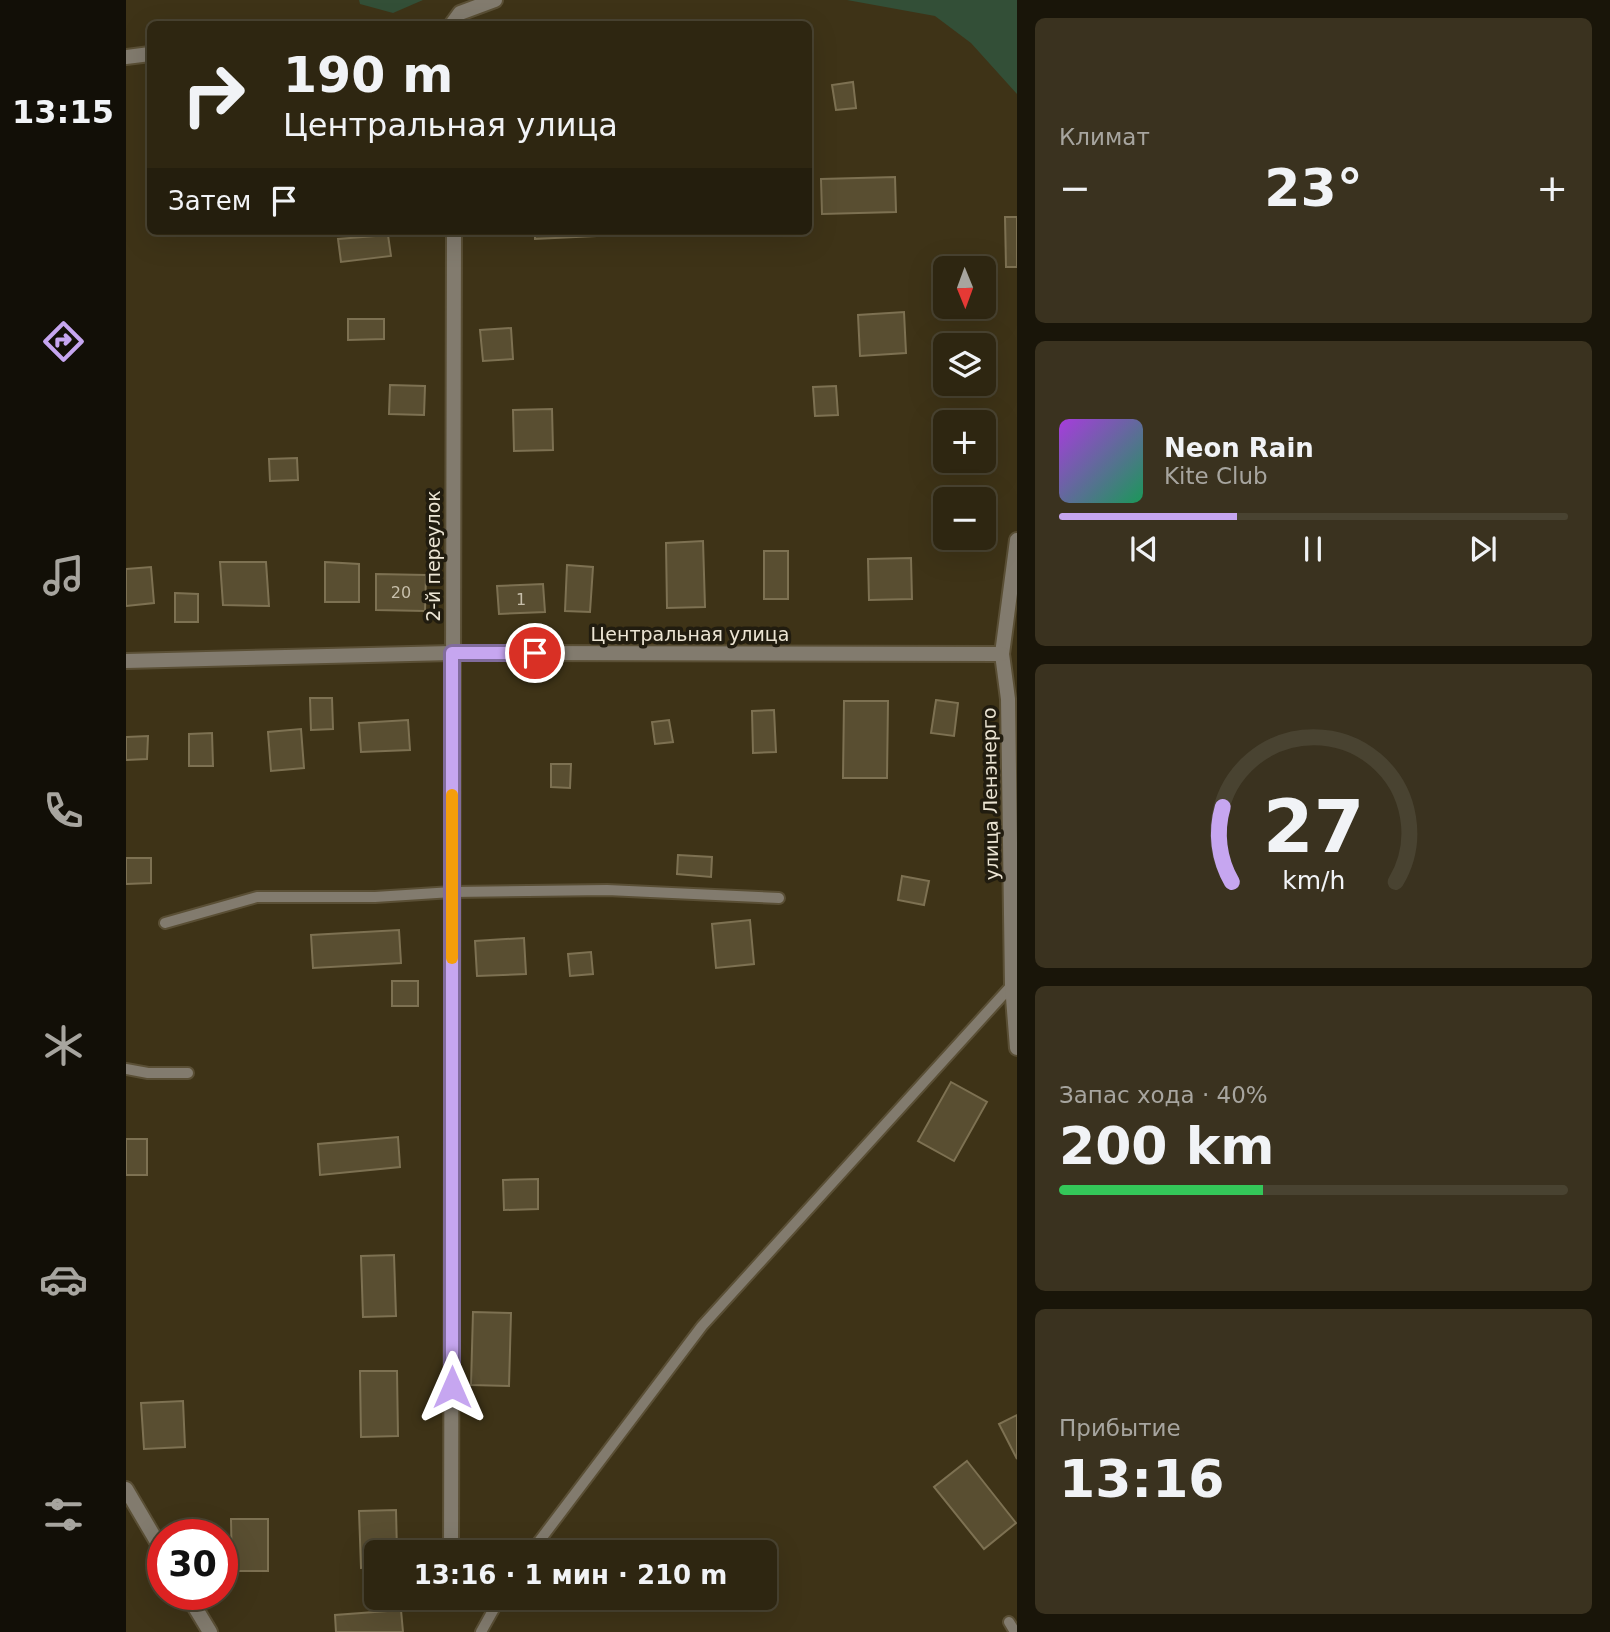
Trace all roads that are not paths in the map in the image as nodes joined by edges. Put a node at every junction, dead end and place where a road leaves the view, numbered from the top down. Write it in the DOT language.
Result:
graph roads {
  1 [pos="495,0"];
  2 [pos="454,21"];
  3 [pos="147,54"];
  4 [pos="126,57"];
  5 [pos="454,235"];
  6 [pos="1017,540"];
  7 [pos="452,653"];
  8 [pos="1002,654"];
  9 [pos="126,661"];
  10 [pos="452,892"];
  11 [pos="779,898"];
  12 [pos="165,923"];
  13 [pos="1012,985"];
  14 [pos="1017,1048"];
  15 [pos="126,1069"];
  16 [pos="188,1073"];
  17 [pos="126,1489"];
  18 [pos="147,1525"];
  19 [pos="452,1540"];
  20 [pos="540,1540"];
  21 [pos="197,1610"];
  22 [pos="493,1610"];
  23 [pos="210,1632"];
  24 [pos="481,1632"];
  1 -- 2 [label="street"];
  3 -- 4 [label="street"];
  5 -- 7 [label="street, 2-й переулок"];
  6 -- 8 [label="street, улица Ленэнерго"];
  7 -- 8 [label="street, Центральная улица"];
  7 -- 9 [label="street, Центральная улица"];
  7 -- 10 [label="street, 2-й переулок"];
  8 -- 13 [label="street, улица Ленэнерго"];
  10 -- 11 [label="lane"];
  10 -- 12 [label="lane"];
  10 -- 19 [label="street, 2-й переулок"];
  13 -- 14 [label="street, улица Ленэнерго"];
  13 -- 20 [label="lane"];
  15 -- 16 [label="lane"];
  17 -- 18 [label="street"];
  21 -- 23 [label="street"];
  22 -- 24 [label="lane"];
}
